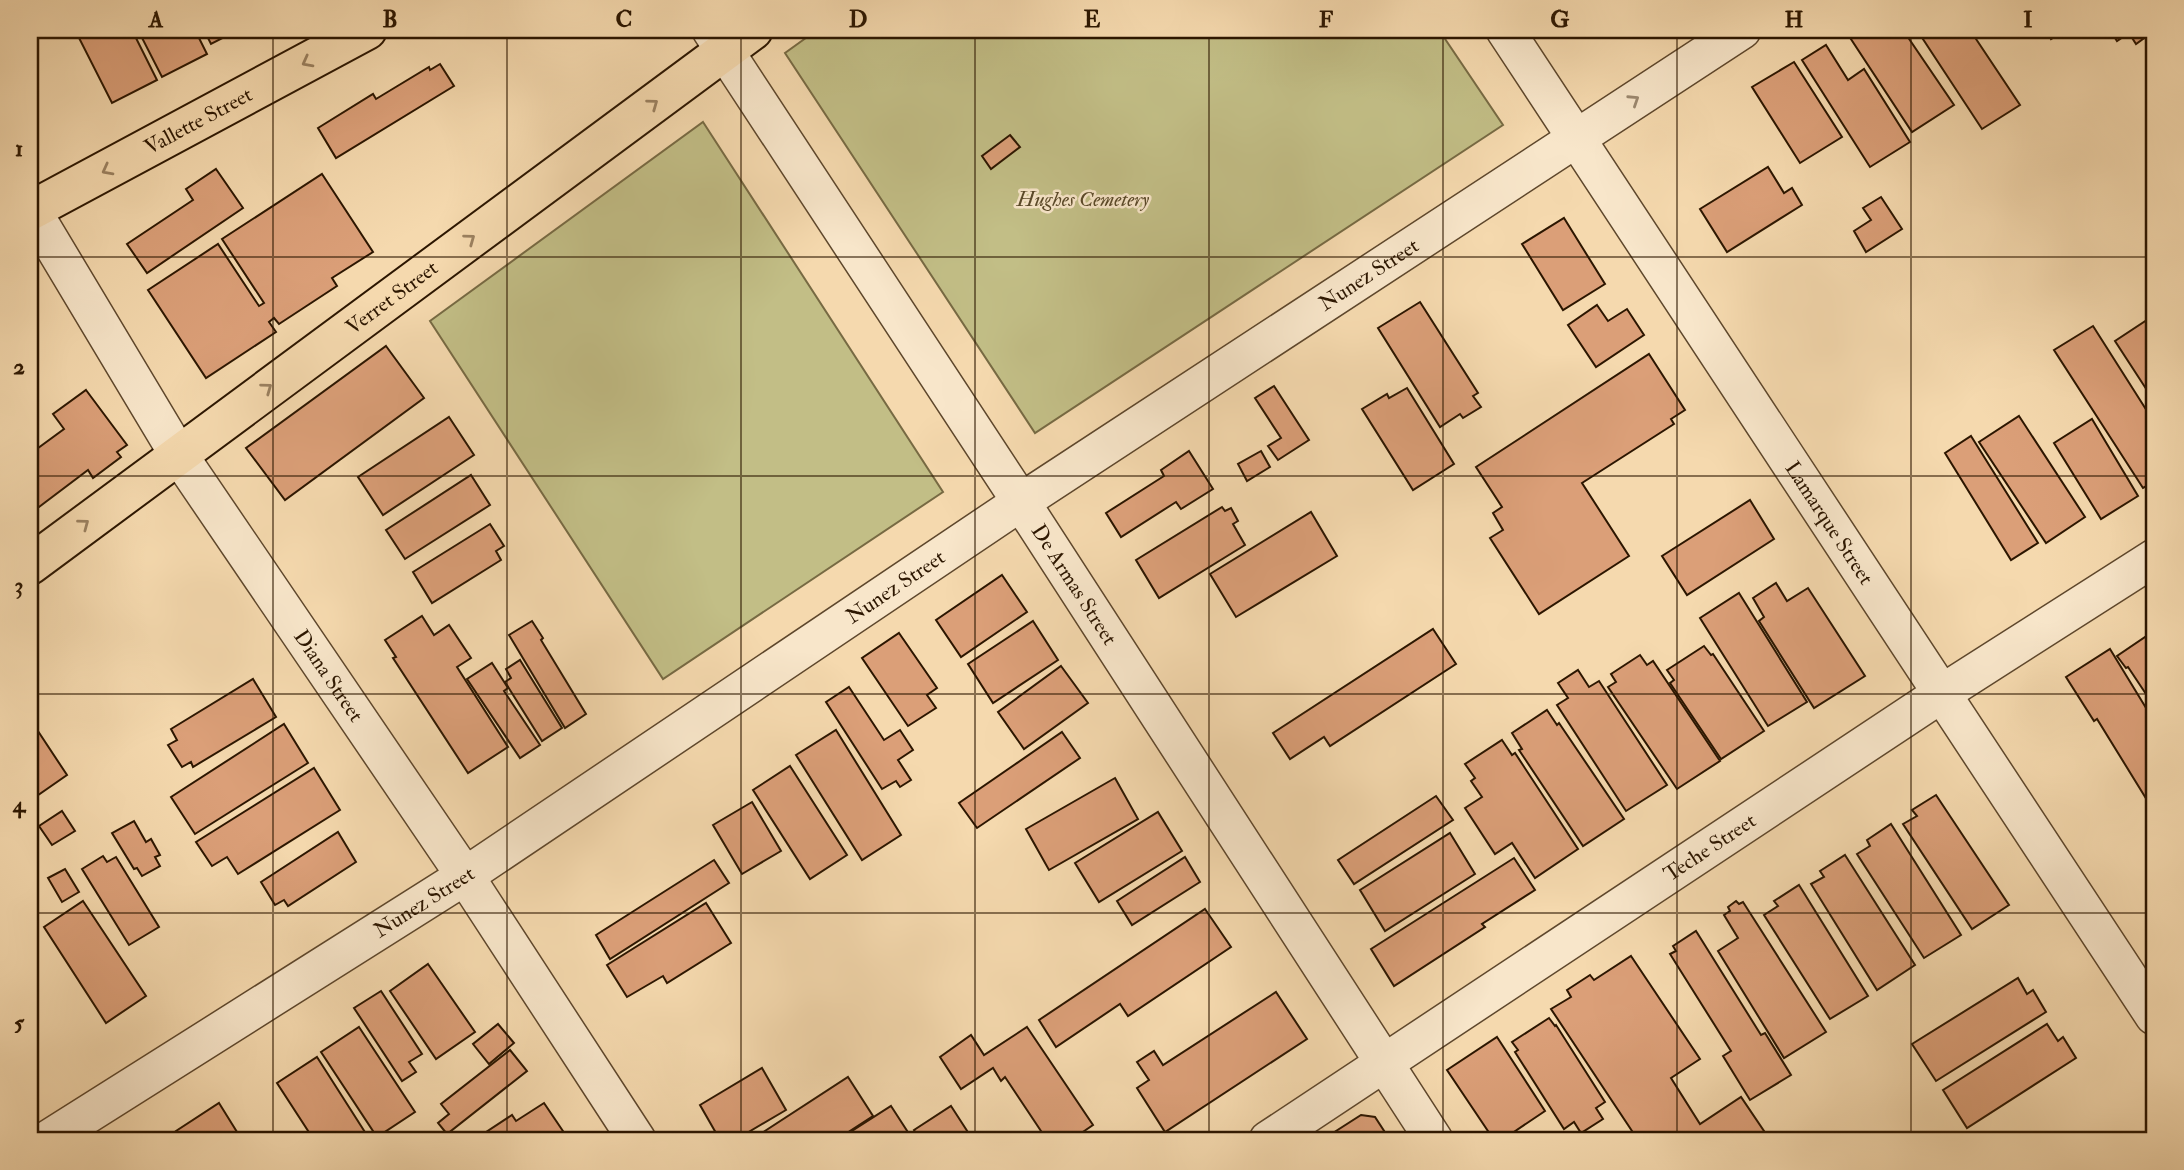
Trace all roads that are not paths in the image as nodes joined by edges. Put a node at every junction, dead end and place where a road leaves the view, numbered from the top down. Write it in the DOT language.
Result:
graph roads {
  1 [pos="368,30"];
  2 [pos="1742,30"];
  3 [pos="1512,32"];
  4 [pos="730,37"];
  5 [pos="1576,137"];
  6 [pos="30,209"];
  7 [pos="178,453"];
  8 [pos="1021,502"];
  9 [pos="2154,558"];
  10 [pos="30,565"];
  11 [pos="1941,694"];
  12 [pos="464,876"];
  13 [pos="2154,1016"];
  14 [pos="1385,1064"];
  15 [pos="47,1140"];
  16 [pos="638,1140"];
  17 [pos="1268,1140"];
  18 [pos="1434,1140"];
  1 -- 6 [label="main road, Vallette Street, one-way"];
  5 -- 2 [label="street, Nunez Street, one-way"];
  3 -- 5 [label="street, Lamarque Street"];
  7 -- 4 [label="main road, Verret Street, one-way"];
  4 -- 8 [label="street, De Armas Street"];
  5 -- 8 [label="street, Nunez Street"];
  5 -- 11 [label="street, Lamarque Street"];
  6 -- 7 [label="street, Diana Street"];
  10 -- 7 [label="main road, Verret Street, one-way"];
  7 -- 12 [label="street, Diana Street"];
  8 -- 12 [label="street, Nunez Street"];
  8 -- 14 [label="street, De Armas Street"];
  9 -- 11 [label="street, Teche Street"];
  11 -- 13 [label="street, Lamarque Street"];
  11 -- 14 [label="street, Teche Street"];
  12 -- 15 [label="street, Nunez Street"];
  12 -- 16 [label="street, Diana Street"];
  14 -- 17 [label="street, Teche Street"];
  14 -- 18 [label="street, De Armas Street"];
}
